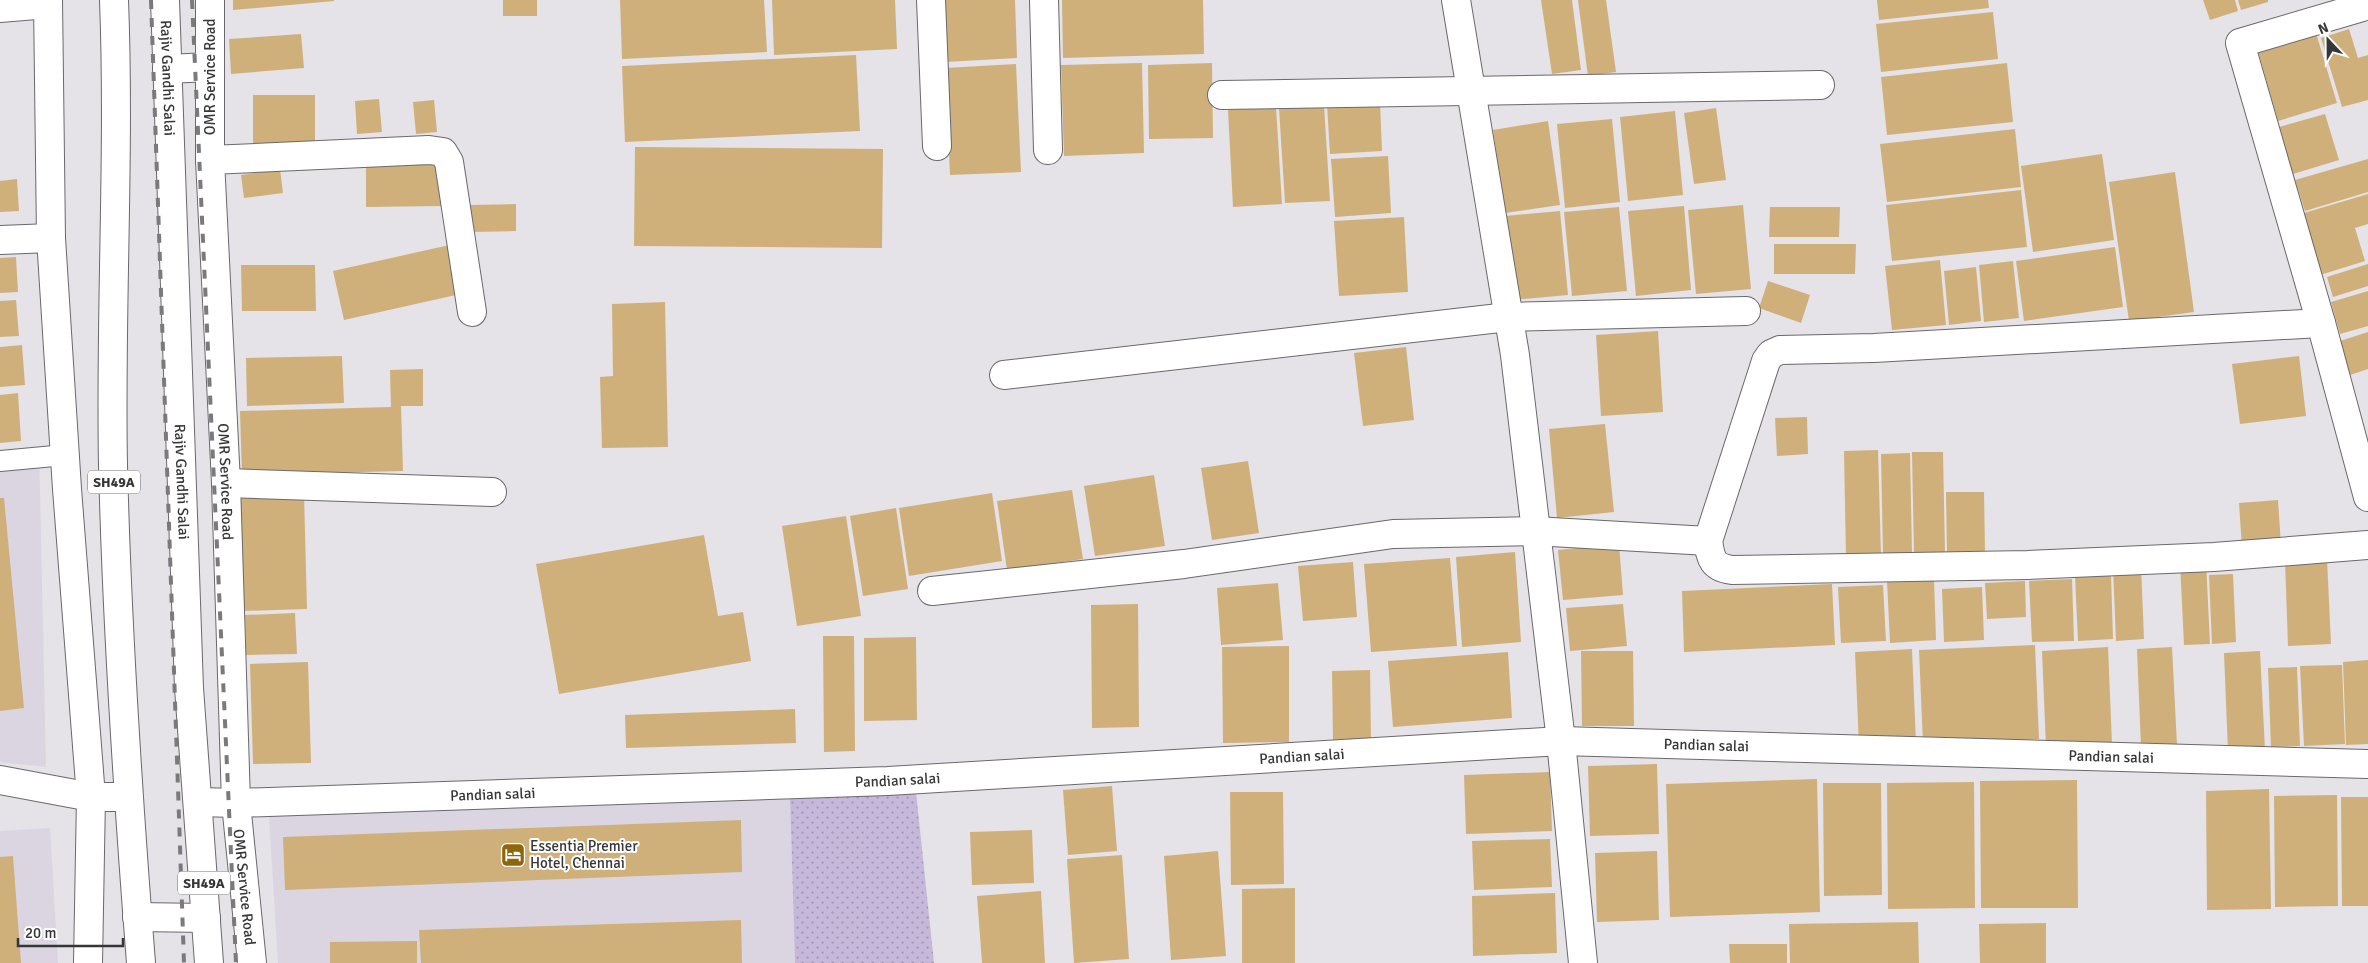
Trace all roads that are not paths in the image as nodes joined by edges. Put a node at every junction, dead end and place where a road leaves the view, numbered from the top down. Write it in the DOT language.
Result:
graph roads {
  1 [pos="114,0"];
  2 [pos="164,0"];
  3 [pos="210,0"];
  4 [pos="932,0"];
  5 [pos="1044,0"];
  6 [pos="1456,0"];
  7 [pos="2360,0"];
  8 [pos="48,2"];
  9 [pos="0,8"];
  10 [pos="210,67"];
  11 [pos="167,69"];
  12 [pos="1820,85"];
  13 [pos="1471,90"];
  14 [pos="1222,95"];
  15 [pos="937,146"];
  16 [pos="1048,150"];
  17 [pos="210,160"];
  18 [pos="51,238"];
  19 [pos="0,240"];
  20 [pos="1746,311"];
  21 [pos="472,312"];
  22 [pos="1508,317"];
  23 [pos="2321,323"];
  24 [pos="1004,375"];
  25 [pos="65,455"];
  26 [pos="0,461"];
  27 [pos="226,483"];
  28 [pos="492,492"];
  29 [pos="2368,497"];
  30 [pos="1534,531"];
  31 [pos="1708,541"];
  32 [pos="2368,545"];
  33 [pos="932,591"];
  34 [pos="1561,741"];
  35 [pos="2368,764"];
  36 [pos="0,780"];
  37 [pos="91,797"];
  38 [pos="128,797"];
  39 [pos="198,802"];
  40 [pos="236,803"];
  41 [pos="137,917"];
  42 [pos="206,918"];
  43 [pos="88,963"];
  44 [pos="141,963"];
  45 [pos="209,963"];
  46 [pos="252,963"];
  47 [pos="1583,963"];
  1 -- 38 [label="street, SH49A"];
  2 -- 11 [label="street, Rajiv Gandhi Salai / SH49A"];
  3 -- 10 [label="street, OMR Service Road"];
  4 -- 15 [label="street"];
  5 -- 16 [label="street"];
  6 -- 13 [label="street"];
  7 -- 23 [label="street"];
  8 -- 9 [label="street"];
  8 -- 18 [label="street"];
  10 -- 11 [label="street"];
  10 -- 17 [label="street, OMR Service Road"];
  11 -- 39 [label="street, Rajiv Gandhi Salai / SH49A"];
  12 -- 13 [label="street"];
  13 -- 14 [label="street"];
  13 -- 22 [label="street"];
  17 -- 21 [label="street"];
  17 -- 27 [label="street, OMR Service Road"];
  18 -- 19 [label="street"];
  18 -- 25 [label="street"];
  20 -- 22 [label="street"];
  22 -- 24 [label="street"];
  22 -- 30 [label="street"];
  23 -- 29 [label="street"];
  23 -- 31 [label="street"];
  25 -- 26 [label="lane"];
  25 -- 37 [label="street"];
  27 -- 28 [label="street"];
  27 -- 40 [label="street, OMR Service Road"];
  30 -- 31 [label="street"];
  30 -- 33 [label="street"];
  30 -- 34 [label="street"];
  31 -- 32 [label="street"];
  34 -- 35 [label="street, Pandian salai"];
  34 -- 40 [label="street, Pandian salai"];
  34 -- 47 [label="street"];
  36 -- 37 [label="street"];
  37 -- 38 [label="street"];
  37 -- 43 [label="street"];
  38 -- 41 [label="street, SH49A"];
  39 -- 40 [label="street, Pandian salai"];
  39 -- 42 [label="street, Rajiv Gandhi Salai / SH49A"];
  40 -- 46 [label="street, OMR Service Road"];
  41 -- 42 [label="street"];
  41 -- 44 [label="street, SH49A"];
  42 -- 45 [label="street, Rajiv Gandhi Salai / SH49A"];
}
